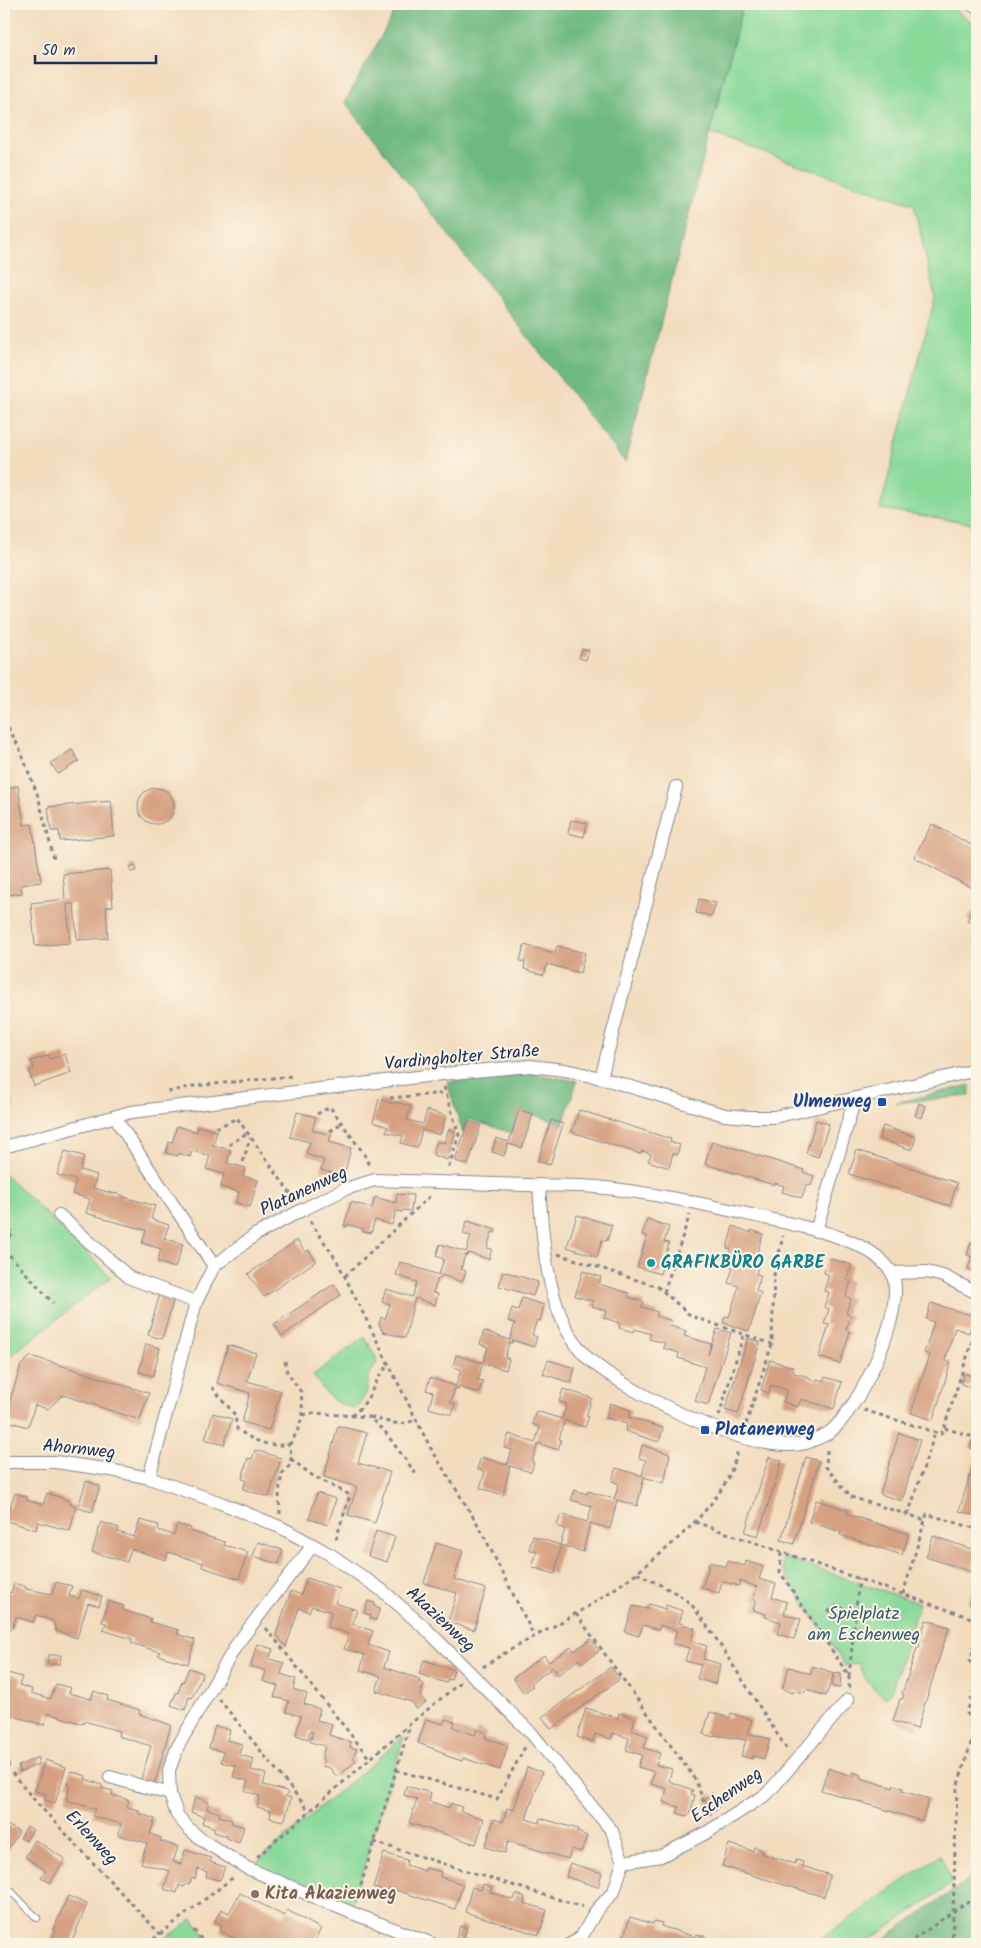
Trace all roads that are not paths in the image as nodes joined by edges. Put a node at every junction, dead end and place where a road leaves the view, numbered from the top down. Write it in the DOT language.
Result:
graph roads {
  1 [pos="971,4"];
  2 [pos="977,8"];
  3 [pos="676,787"];
  4 [pos="977,1070"];
  5 [pos="601,1078"];
  6 [pos="855,1098"];
  7 [pos="119,1124"];
  8 [pos="4,1147"];
  9 [pos="539,1185"];
  10 [pos="58,1215"];
  11 [pos="816,1231"];
  12 [pos="214,1266"];
  13 [pos="892,1273"];
  14 [pos="977,1293"];
  15 [pos="196,1302"];
  16 [pos="4,1462"];
  17 [pos="149,1478"];
  18 [pos="314,1545"];
  19 [pos="848,1700"];
  20 [pos="110,1777"];
  21 [pos="170,1794"];
  22 [pos="623,1862"];
  23 [pos="4,1884"];
  24 [pos="37,1918"];
  25 [pos="433,1944"];
  26 [pos="571,1944"];
  1 -- 2 [label="street"];
  3 -- 5 [label="street"];
  4 -- 6 [label="street, Vardingholter Straße"];
  5 -- 6 [label="street, Vardingholter Straße"];
  5 -- 8 [label="street, Vardingholter Straße"];
  6 -- 11 [label="street"];
  7 -- 12 [label="street"];
  9 -- 11 [label="street, Platanenweg"];
  9 -- 12 [label="street, Platanenweg"];
  9 -- 13 [label="street"];
  10 -- 15 [label="street"];
  11 -- 13 [label="street, Platanenweg"];
  12 -- 15 [label="street, Platanenweg"];
  13 -- 14 [label="street"];
  15 -- 17 [label="street, Platanenweg"];
  16 -- 17 [label="street, Ahornweg"];
  17 -- 18 [label="street, Akazienweg"];
  18 -- 21 [label="street"];
  18 -- 22 [label="street, Akazienweg"];
  19 -- 22 [label="street, Eschenweg"];
  20 -- 21 [label="street"];
  21 -- 25 [label="street"];
  22 -- 26 [label="street"];
  23 -- 24 [label="lane"];
}
